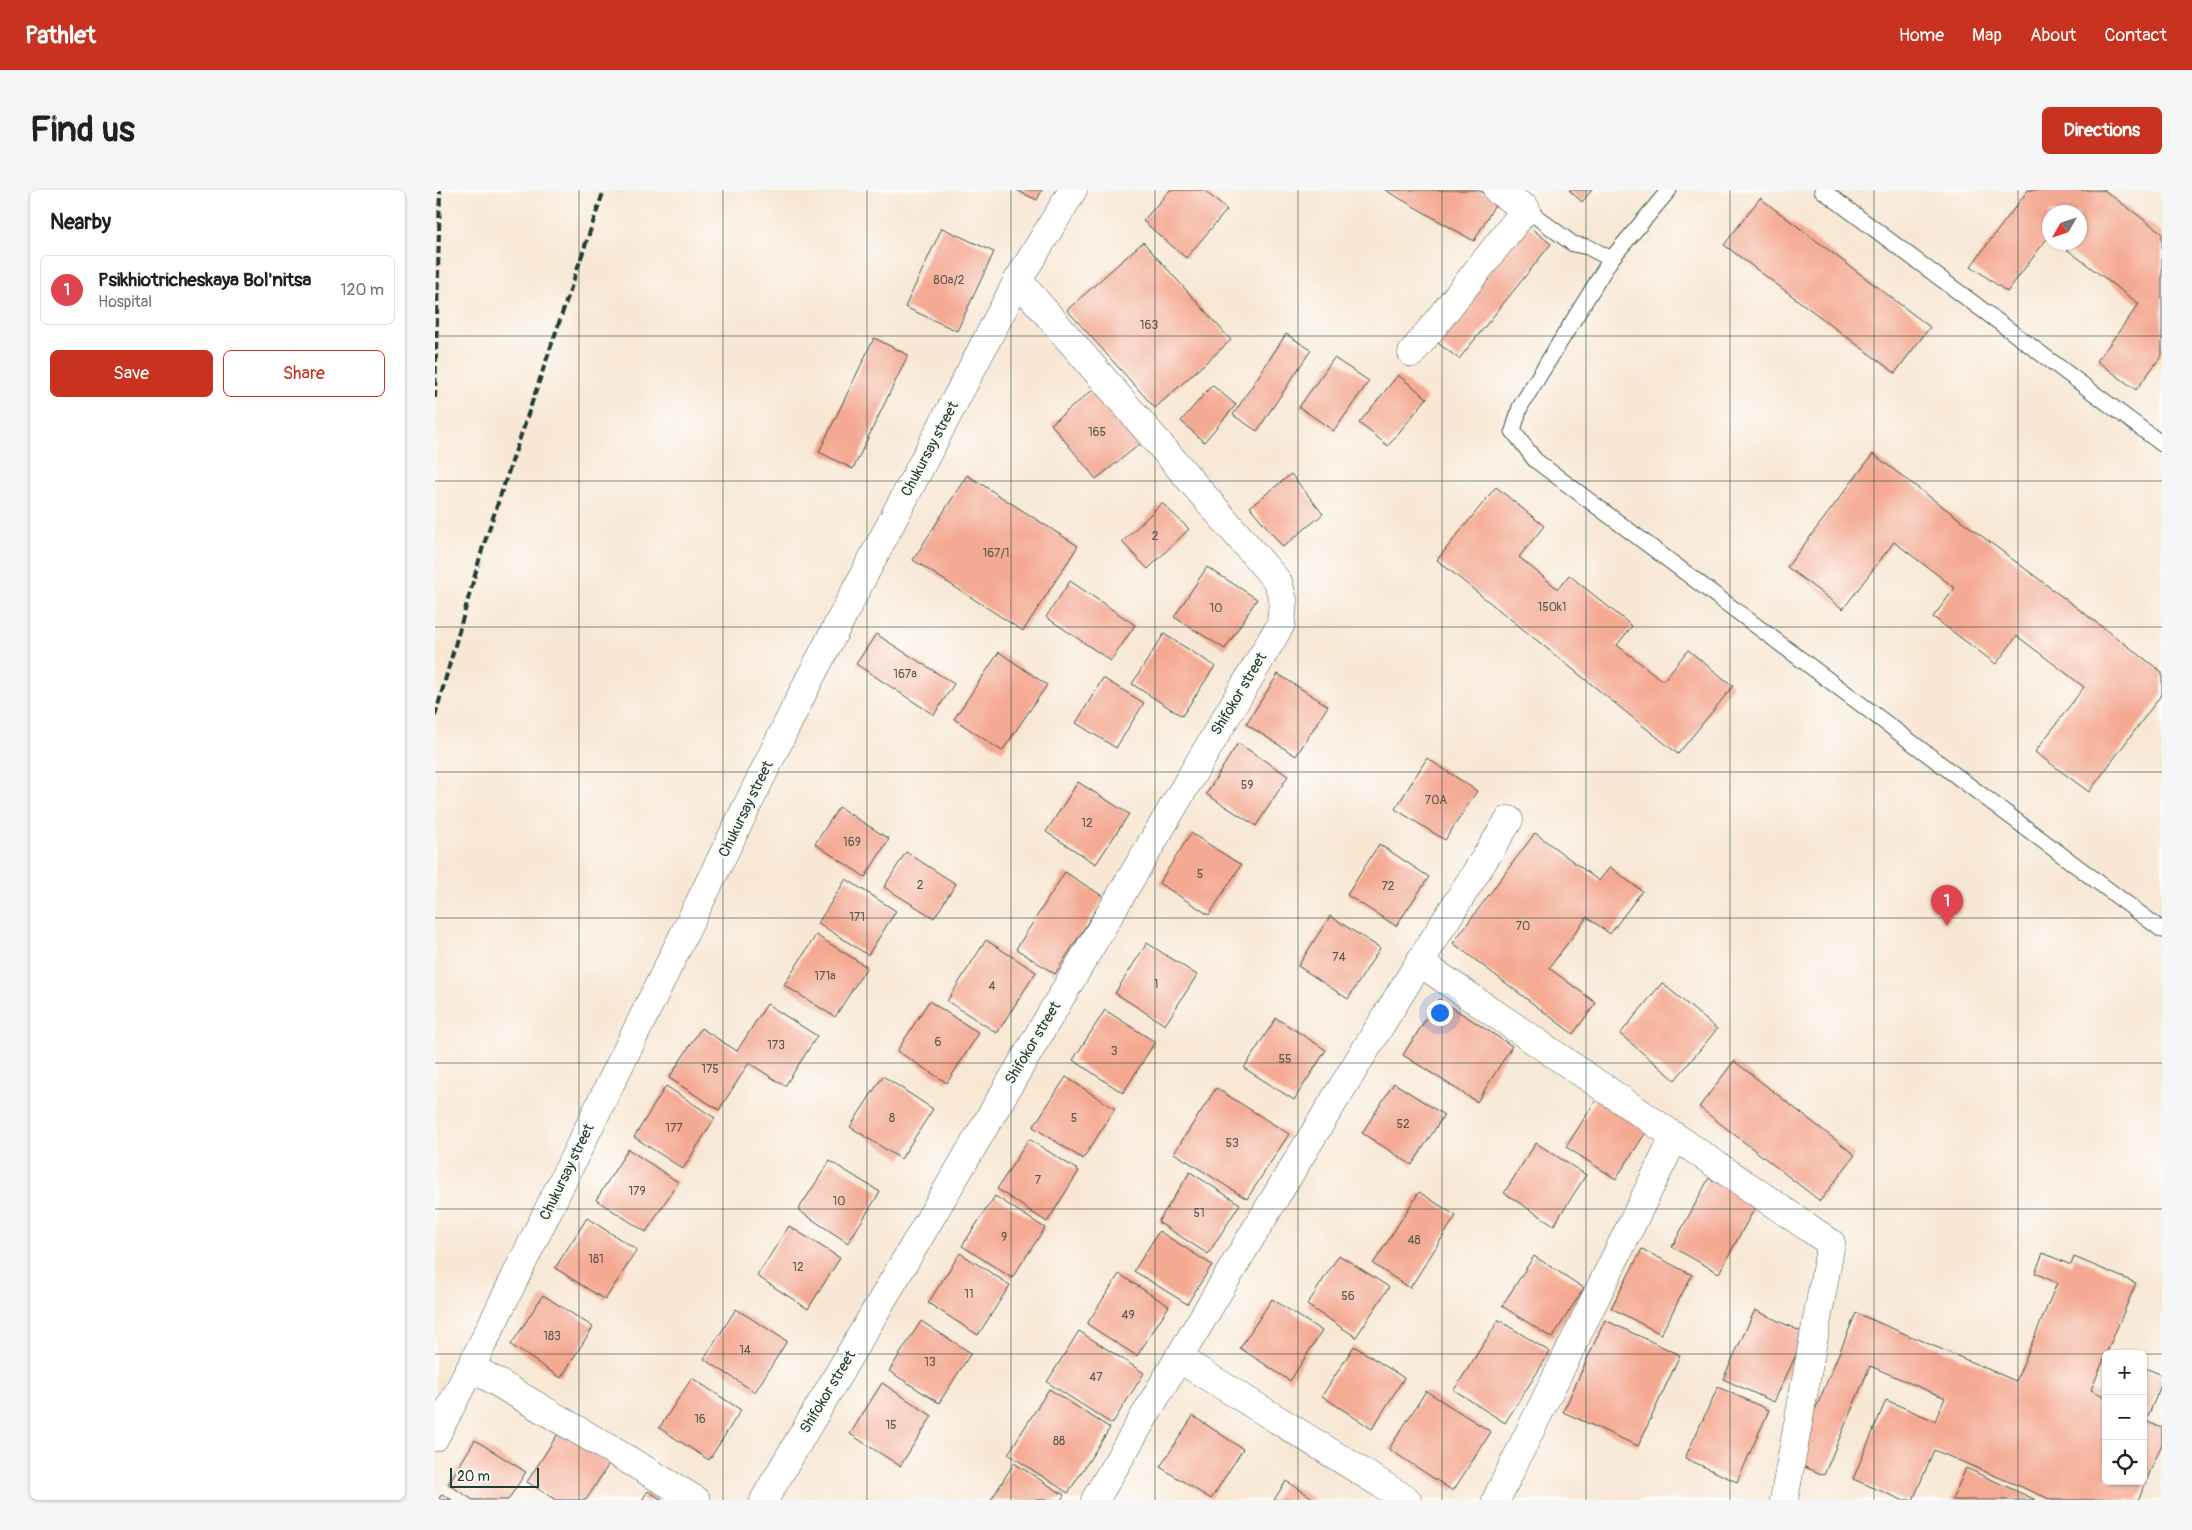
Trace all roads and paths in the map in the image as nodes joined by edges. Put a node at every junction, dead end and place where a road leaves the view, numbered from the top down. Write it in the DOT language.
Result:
graph roads {
  1 [pos="1073,190"];
  2 [pos="1497,190"];
  3 [pos="1669,190"];
  4 [pos="1822,190"];
  5 [pos="1526,208"];
  6 [pos="1611,259"];
  7 [pos="1019,280"];
  8 [pos="1412,353"];
  9 [pos="2162,444"];
  10 [pos="1509,820"];
  11 [pos="2162,930"];
  12 [pos="1419,962"];
  13 [pos="1675,1136"];
  14 [pos="1178,1358"];
  15 [pos="471,1367"];
  16 [pos="435,1437"];
  17 [pos="696,1500"];
  18 [pos="764,1500"];
  19 [pos="1095,1500"];
  20 [pos="1407,1500"];
  21 [pos="1496,1500"];
  22 [pos="1784,1500"];
  1 -- 7 [label="street, Chukursay street"];
  2 -- 5 [label="street"];
  3 -- 6 [label="lane"];
  4 -- 9 [label="lane"];
  5 -- 6 [label="lane"];
  5 -- 8 [label="street"];
  6 -- 11 [label="lane"];
  7 -- 15 [label="street, Chukursay street"];
  7 -- 18 [label="street"];
  10 -- 12 [label="street"];
  12 -- 13 [label="street"];
  12 -- 14 [label="street"];
  13 -- 21 [label="street"];
  13 -- 22 [label="street"];
  14 -- 19 [label="street"];
  14 -- 20 [label="street"];
  15 -- 16 [label="street, Chukursay street"];
  15 -- 17 [label="street"];
}
